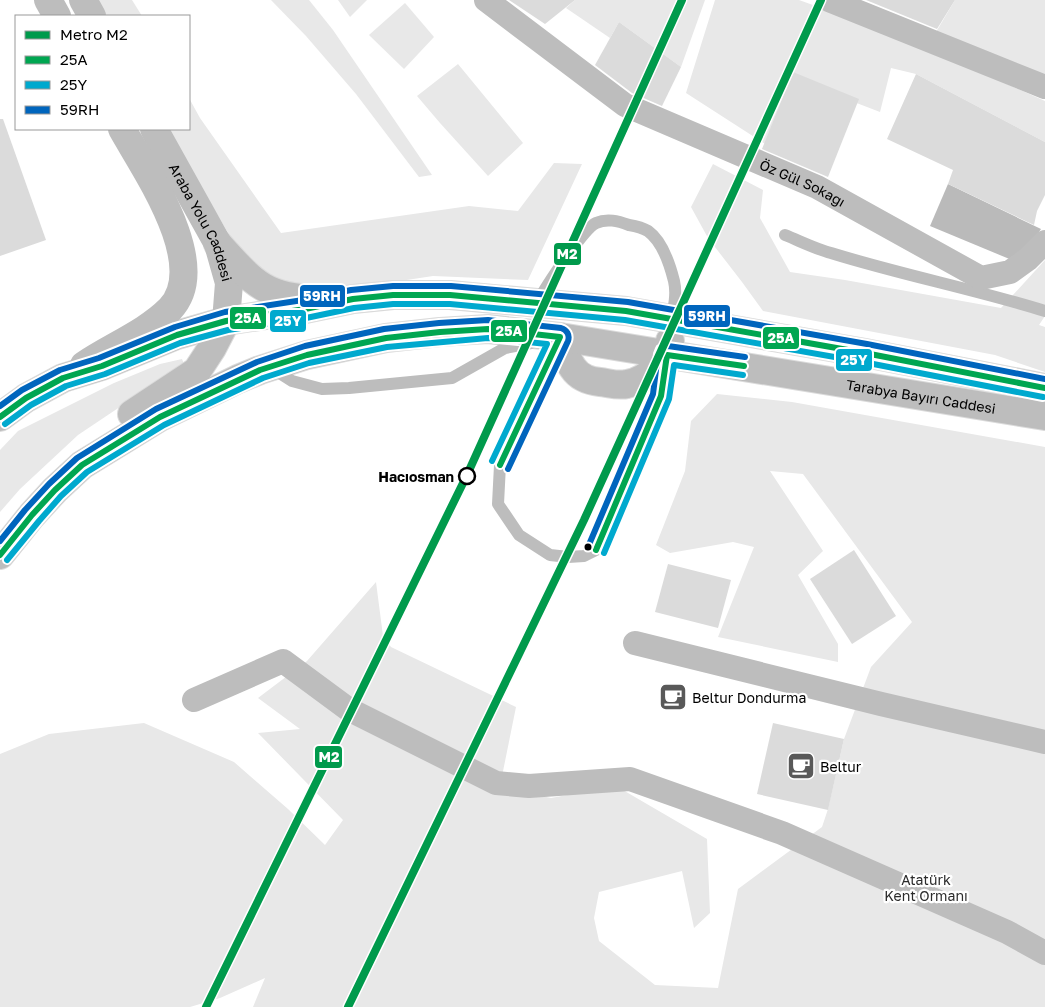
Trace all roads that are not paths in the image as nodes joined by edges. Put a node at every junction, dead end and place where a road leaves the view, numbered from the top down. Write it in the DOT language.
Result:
graph roads {
  1 [pos="48,0"];
  2 [pos="83,0"];
  3 [pos="486,0"];
  4 [pos="829,0"];
  5 [pos="56,15"];
  6 [pos="91,15"];
  7 [pos="1045,87"];
  8 [pos="123,130"];
  9 [pos="155,130"];
  10 [pos="785,235"];
  11 [pos="1045,242"];
  12 [pos="218,244"];
  13 [pos="353,299"];
  14 [pos="537,303"];
  15 [pos="1045,311"];
  16 [pos="671,320"];
  17 [pos="226,321"];
  18 [pos="560,336"];
  19 [pos="667,355"];
  20 [pos="270,367"];
  21 [pos="63,378"];
  22 [pos="1045,388"];
  23 [pos="0,416"];
  24 [pos="1045,416"];
  25 [pos="82,466"];
  26 [pos="0,555"];
  27 [pos="635,643"];
  28 [pos="194,700"];
  29 [pos="1045,742"];
  30 [pos="1045,954"];
  1 -- 5 [label="main road"];
  2 -- 6 [label="main road"];
  3 -- 11 [label="street, Öz Gül Sokağı"];
  4 -- 7 [label="street"];
  8 -- 21 [label="main road, Araba Yolu Caddesi"];
  9 -- 12 [label="main road, Araba Yolu Caddesi"];
  10 -- 15 [label="lane"];
  12 -- 13 [label="main road"];
  12 -- 17 [label="main road, Araba Yolu Caddesi"];
  13 -- 14 [label="main road"];
  13 -- 17 [label="main road"];
  14 -- 16 [label="main road"];
  14 -- 16 [label="lane"];
  16 -- 19 [label="main road"];
  16 -- 22 [label="main road"];
  17 -- 21 [label="main road"];
  17 -- 25 [label="main road"];
  18 -- 19 [label="main road, Tarabya Bayırı Caddesi"];
  18 -- 19 [label="main road"];
  18 -- 19 [label="lane"];
  18 -- 20 [label="main road, Tarabya Bayırı Caddesi"];
  18 -- 20 [label="lane"];
  19 -- 24 [label="main road, Tarabya Bayırı Caddesi"];
  20 -- 25 [label="main road, Tarabya Bayırı Caddesi"];
  21 -- 23 [label="main road"];
  25 -- 26 [label="main road, Tarabya Bayırı Caddesi"];
  27 -- 29 [label="street"];
  28 -- 30 [label="street"];
}
